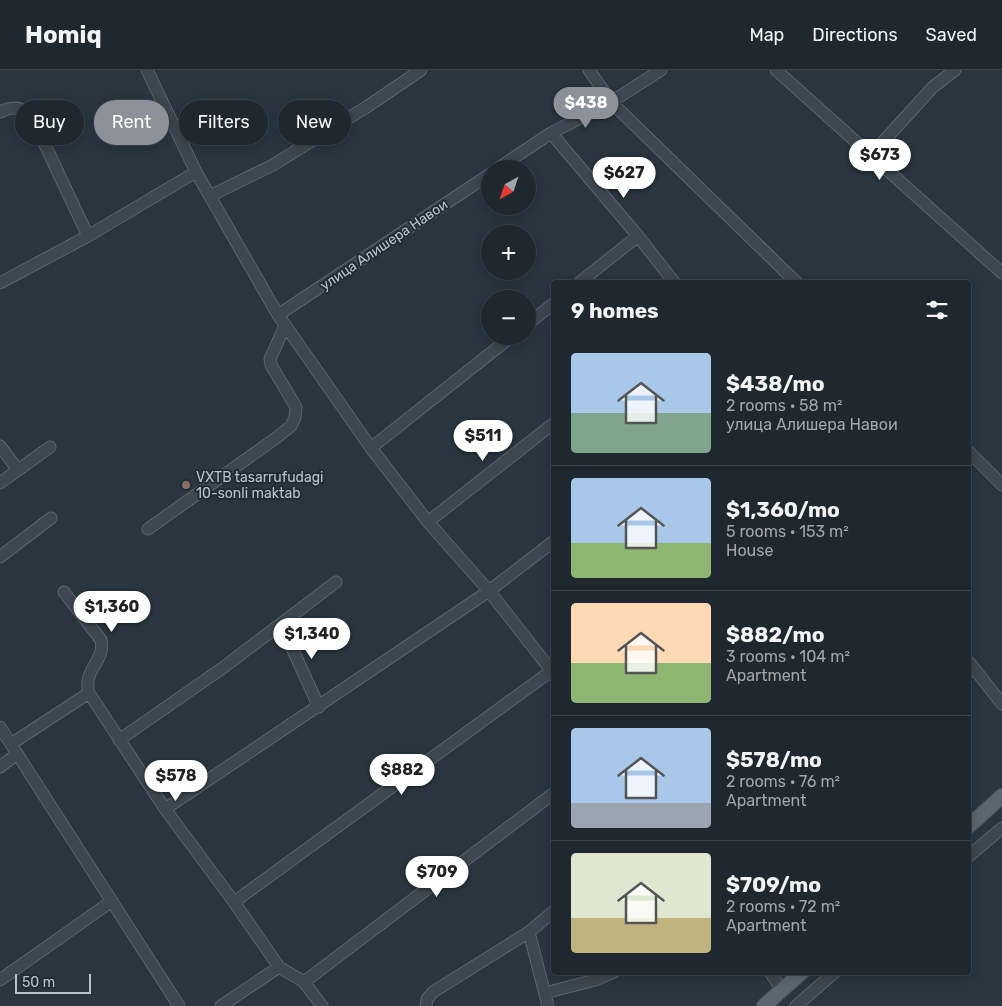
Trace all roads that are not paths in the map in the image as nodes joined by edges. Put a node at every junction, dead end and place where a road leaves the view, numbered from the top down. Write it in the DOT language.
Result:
graph roads {
  1 [pos="147,70"];
  2 [pos="422,70"];
  3 [pos="589,70"];
  4 [pos="661,70"];
  5 [pos="776,70"];
  6 [pos="954,70"];
  7 [pos="610,102"];
  8 [pos="0,112"];
  9 [pos="551,133"];
  10 [pos="871,155"];
  11 [pos="511,160"];
  12 [pos="196,172"];
  13 [pos="481,180"];
  14 [pos="210,196"];
  15 [pos="88,236"];
  16 [pos="638,236"];
  17 [pos="1002,273"];
  18 [pos="583,280"];
  19 [pos="672,280"];
  20 [pos="794,280"];
  21 [pos="0,283"];
  22 [pos="551,305"];
  23 [pos="278,315"];
  24 [pos="536,318"];
  25 [pos="285,326"];
  26 [pos="501,345"];
  27 [pos="551,425"];
  28 [pos="0,446"];
  29 [pos="50,447"];
  30 [pos="371,448"];
  31 [pos="971,454"];
  32 [pos="18,470"];
  33 [pos="0,483"];
  34 [pos="1002,485"];
  35 [pos="51,518"];
  36 [pos="428,522"];
  37 [pos="148,529"];
  38 [pos="551,543"];
  39 [pos="0,557"];
  40 [pos="336,582"];
  41 [pos="489,591"];
  42 [pos="64,592"];
  43 [pos="281,624"];
  44 [pos="971,665"];
  45 [pos="551,668"];
  46 [pos="551,672"];
  47 [pos="89,693"];
  48 [pos="1002,704"];
  49 [pos="319,706"];
  50 [pos="0,727"];
  51 [pos="119,740"];
  52 [pos="10,744"];
  53 [pos="17,754"];
  54 [pos="0,767"];
  55 [pos="551,796"];
  56 [pos="1002,796"];
  57 [pos="165,809"];
  58 [pos="971,824"];
  59 [pos="1002,828"];
  60 [pos="971,854"];
  61 [pos="112,901"];
  62 [pos="234,902"];
  63 [pos="551,914"];
  64 [pos="529,932"];
  65 [pos="279,967"];
  66 [pos="607,975"];
  67 [pos="772,975"];
  68 [pos="799,975"];
  69 [pos="832,975"];
  70 [pos="0,980"];
  71 [pos="304,982"];
  72 [pos="782,990"];
  73 [pos="545,994"];
  74 [pos="179,1006"];
  75 [pos="221,1006"];
  76 [pos="322,1006"];
  77 [pos="426,1006"];
  78 [pos="548,1006"];
  79 [pos="764,1006"];
  80 [pos="796,1006"];
  1 -- 12 [label="street"];
  2 -- 14 [label="street"];
  3 -- 7 [label="street"];
  4 -- 7 [label="street"];
  5 -- 10 [label="street"];
  6 -- 10 [label="street"];
  7 -- 9 [label="street"];
  7 -- 20 [label="street"];
  8 -- 15 [label="street"];
  9 -- 11 [label="street"];
  9 -- 16 [label="street"];
  10 -- 17 [label="street"];
  12 -- 14 [label="street"];
  12 -- 15 [label="street"];
  13 -- 23 [label="street, улица Алишера Навои"];
  14 -- 23 [label="street"];
  15 -- 21 [label="street"];
  16 -- 18 [label="street"];
  16 -- 19 [label="street"];
  22 -- 24 [label="street"];
  23 -- 25 [label="street"];
  25 -- 30 [label="street"];
  25 -- 37 [label="street"];
  26 -- 30 [label="street"];
  27 -- 36 [label="street"];
  28 -- 32 [label="street"];
  29 -- 32 [label="street"];
  30 -- 36 [label="street"];
  31 -- 34 [label="street"];
  32 -- 33 [label="street"];
  35 -- 39 [label="street"];
  36 -- 41 [label="street"];
  38 -- 41 [label="street"];
  40 -- 43 [label="street"];
  41 -- 45 [label="street"];
  41 -- 49 [label="street"];
  42 -- 47 [label="street"];
  43 -- 49 [label="street"];
  43 -- 51 [label="street"];
  44 -- 48 [label="street"];
  46 -- 62 [label="street"];
  47 -- 51 [label="street"];
  47 -- 52 [label="street"];
  49 -- 57 [label="street"];
  50 -- 52 [label="street"];
  51 -- 57 [label="street"];
  52 -- 53 [label="street"];
  53 -- 54 [label="street"];
  53 -- 61 [label="street"];
  55 -- 71 [label="street"];
  56 -- 58 [label="main road"];
  57 -- 62 [label="street"];
  59 -- 60 [label="street"];
  61 -- 70 [label="street"];
  61 -- 74 [label="street"];
  62 -- 65 [label="street"];
  63 -- 64 [label="street"];
  64 -- 73 [label="street"];
  64 -- 77 [label="street"];
  65 -- 71 [label="street"];
  65 -- 75 [label="street"];
  66 -- 73 [label="street"];
  67 -- 72 [label="street"];
  68 -- 72 [label="main road"];
  69 -- 80 [label="street"];
  71 -- 76 [label="street"];
  72 -- 79 [label="main road"];
  73 -- 78 [label="street"];
}
